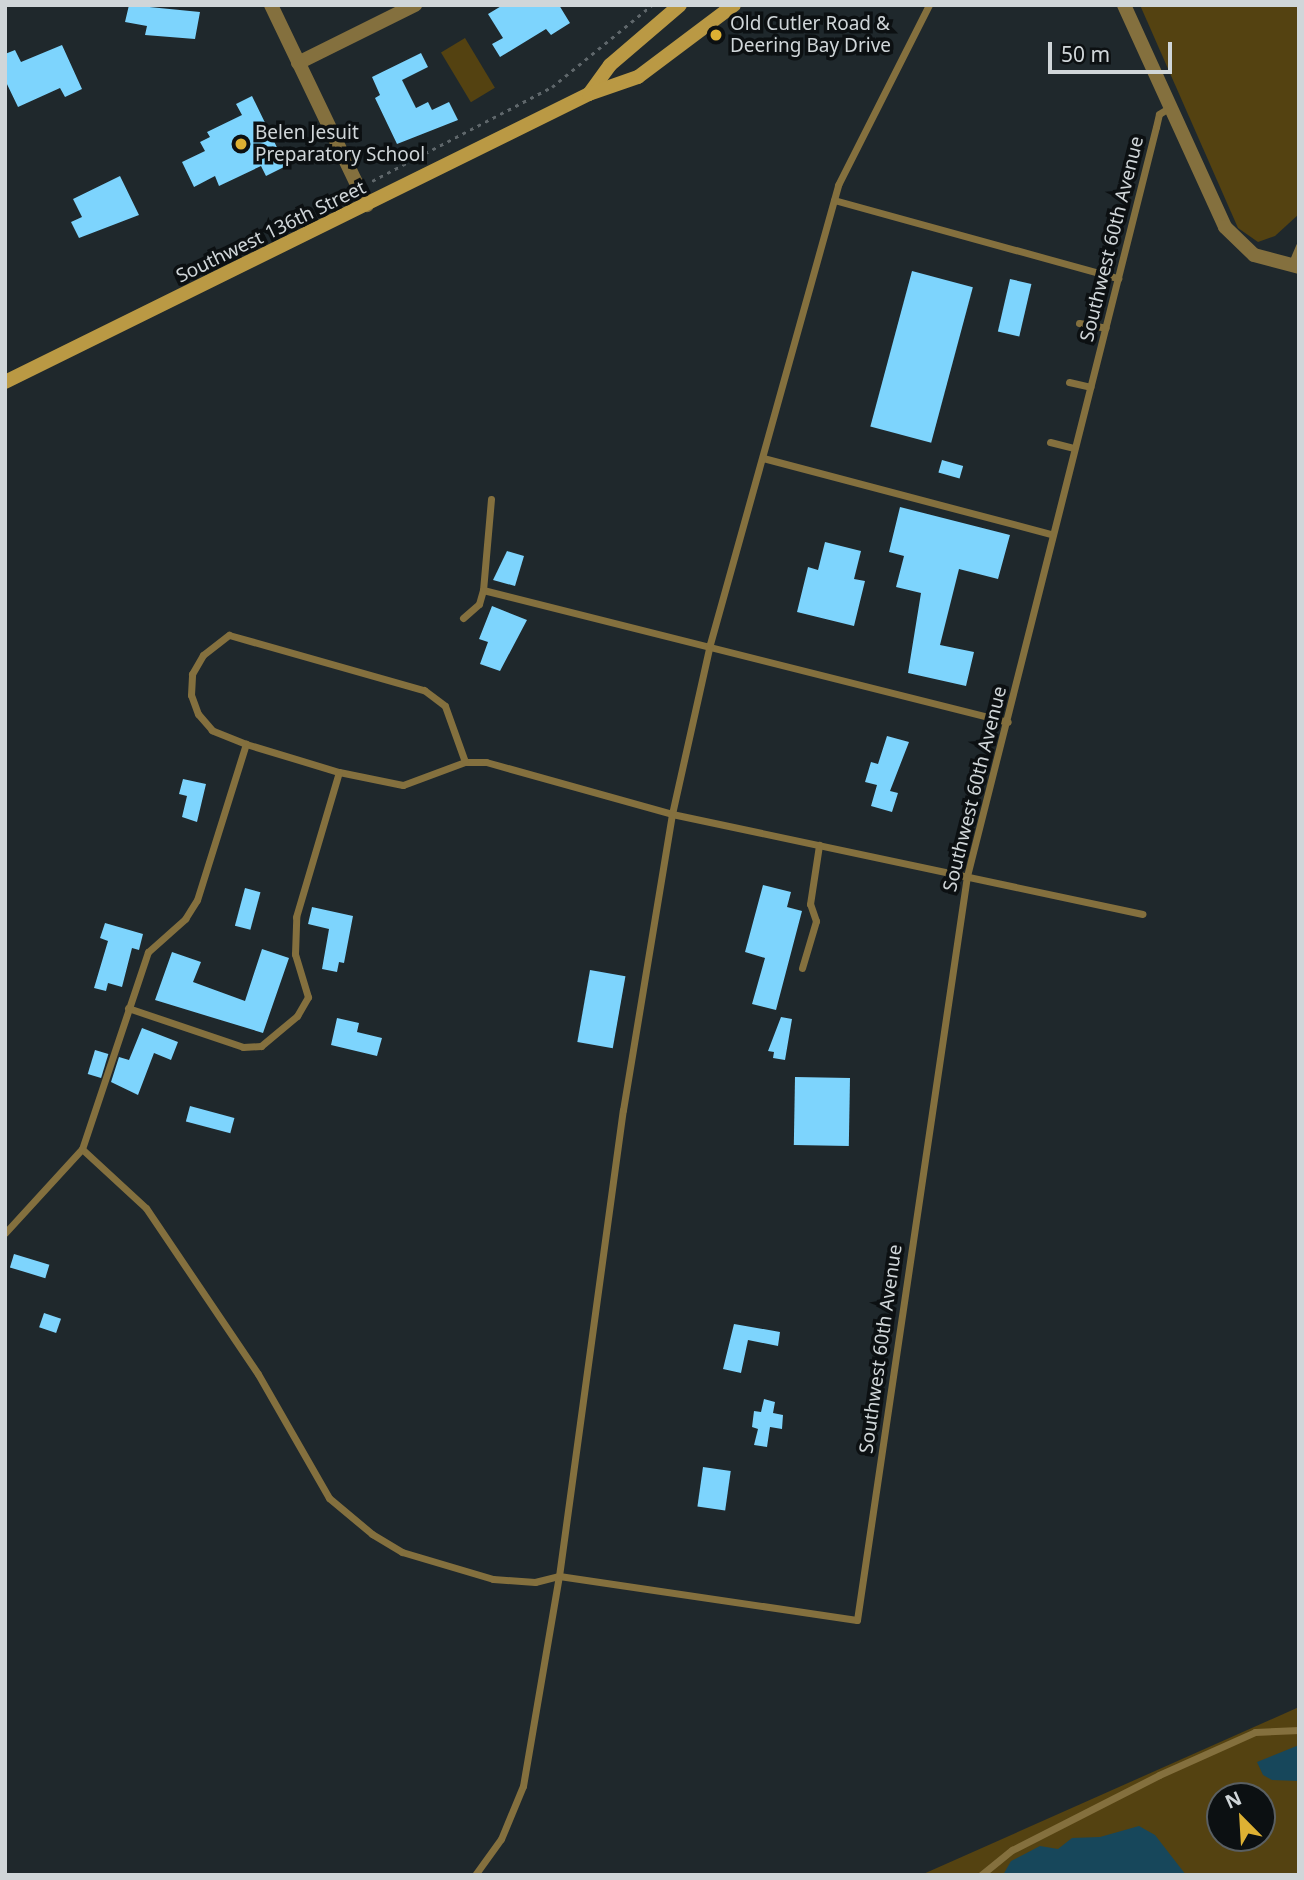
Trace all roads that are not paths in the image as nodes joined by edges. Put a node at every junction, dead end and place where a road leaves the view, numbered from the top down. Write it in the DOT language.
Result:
graph roads {
  1 [pos="271,5"];
  2 [pos="415,5"];
  3 [pos="681,5"];
  4 [pos="691,5"];
  5 [pos="733,5"];
  6 [pos="929,5"];
  7 [pos="1124,5"];
  8 [pos="662,25"];
  9 [pos="298,63"];
  10 [pos="589,94"];
  11 [pos="1170,107"];
  12 [pos="834,200"];
  13 [pos="367,205"];
  14 [pos="1299,246"];
  15 [pos="1295,266"];
  16 [pos="1118,278"];
  17 [pos="1079,323"];
  18 [pos="1106,328"];
  19 [pos="5,382"];
  20 [pos="1069,382"];
  21 [pos="1090,387"];
  22 [pos="1050,442"];
  23 [pos="1074,448"];
  24 [pos="763,458"];
  25 [pos="491,499"];
  26 [pos="1050,534"];
  27 [pos="483,590"];
  28 [pos="463,618"];
  29 [pos="710,644"];
  30 [pos="1008,722"];
  31 [pos="246,744"];
  32 [pos="465,762"];
  33 [pos="338,772"];
  34 [pos="672,814"];
  35 [pos="819,845"];
  36 [pos="967,876"];
  37 [pos="1143,914"];
  38 [pos="802,968"];
  39 [pos="128,1008"];
  40 [pos="82,1149"];
  41 [pos="6,1231"];
  42 [pos="559,1576"];
  43 [pos="1299,1730"];
  44 [pos="475,1875"];
  45 [pos="981,1875"];
  1 -- 9 [label="street"];
  2 -- 9 [label="street"];
  3 -- 8 [label="main road, Southwest 136th Street"];
  4 -- 8 [label="main road"];
  5 -- 10 [label="main road, Southwest 136th Street"];
  6 -- 12 [label="lane"];
  7 -- 11 [label="street"];
  8 -- 10 [label="main road, Southwest 136th Street"];
  9 -- 13 [label="street"];
  10 -- 13 [label="main road, Southwest 136th Street"];
  11 -- 15 [label="street"];
  11 -- 16 [label="lane, Southwest 60th Avenue"];
  12 -- 16 [label="lane"];
  12 -- 24 [label="lane"];
  13 -- 19 [label="main road, Southwest 136th Street"];
  14 -- 15 [label="lane"];
  16 -- 18 [label="lane, Southwest 60th Avenue"];
  17 -- 18 [label="lane"];
  18 -- 21 [label="lane, Southwest 60th Avenue"];
  20 -- 21 [label="lane"];
  21 -- 23 [label="lane, Southwest 60th Avenue"];
  22 -- 23 [label="lane"];
  23 -- 26 [label="lane, Southwest 60th Avenue"];
  24 -- 26 [label="lane"];
  24 -- 29 [label="lane"];
  25 -- 27 [label="lane"];
  26 -- 30 [label="lane, Southwest 60th Avenue"];
  27 -- 28 [label="lane"];
  27 -- 29 [label="lane"];
  29 -- 30 [label="lane"];
  29 -- 34 [label="lane"];
  30 -- 36 [label="lane, Southwest 60th Avenue"];
  31 -- 32 [label="lane"];
  31 -- 33 [label="lane"];
  31 -- 39 [label="lane"];
  32 -- 33 [label="lane"];
  32 -- 34 [label="lane"];
  33 -- 39 [label="lane"];
  34 -- 35 [label="lane"];
  34 -- 42 [label="lane"];
  35 -- 36 [label="lane"];
  35 -- 38 [label="lane"];
  36 -- 37 [label="lane"];
  36 -- 42 [label="lane, Southwest 60th Avenue"];
  39 -- 40 [label="lane"];
  40 -- 41 [label="lane"];
  40 -- 42 [label="lane"];
  42 -- 44 [label="lane"];
  43 -- 45 [label="lane"];
}
